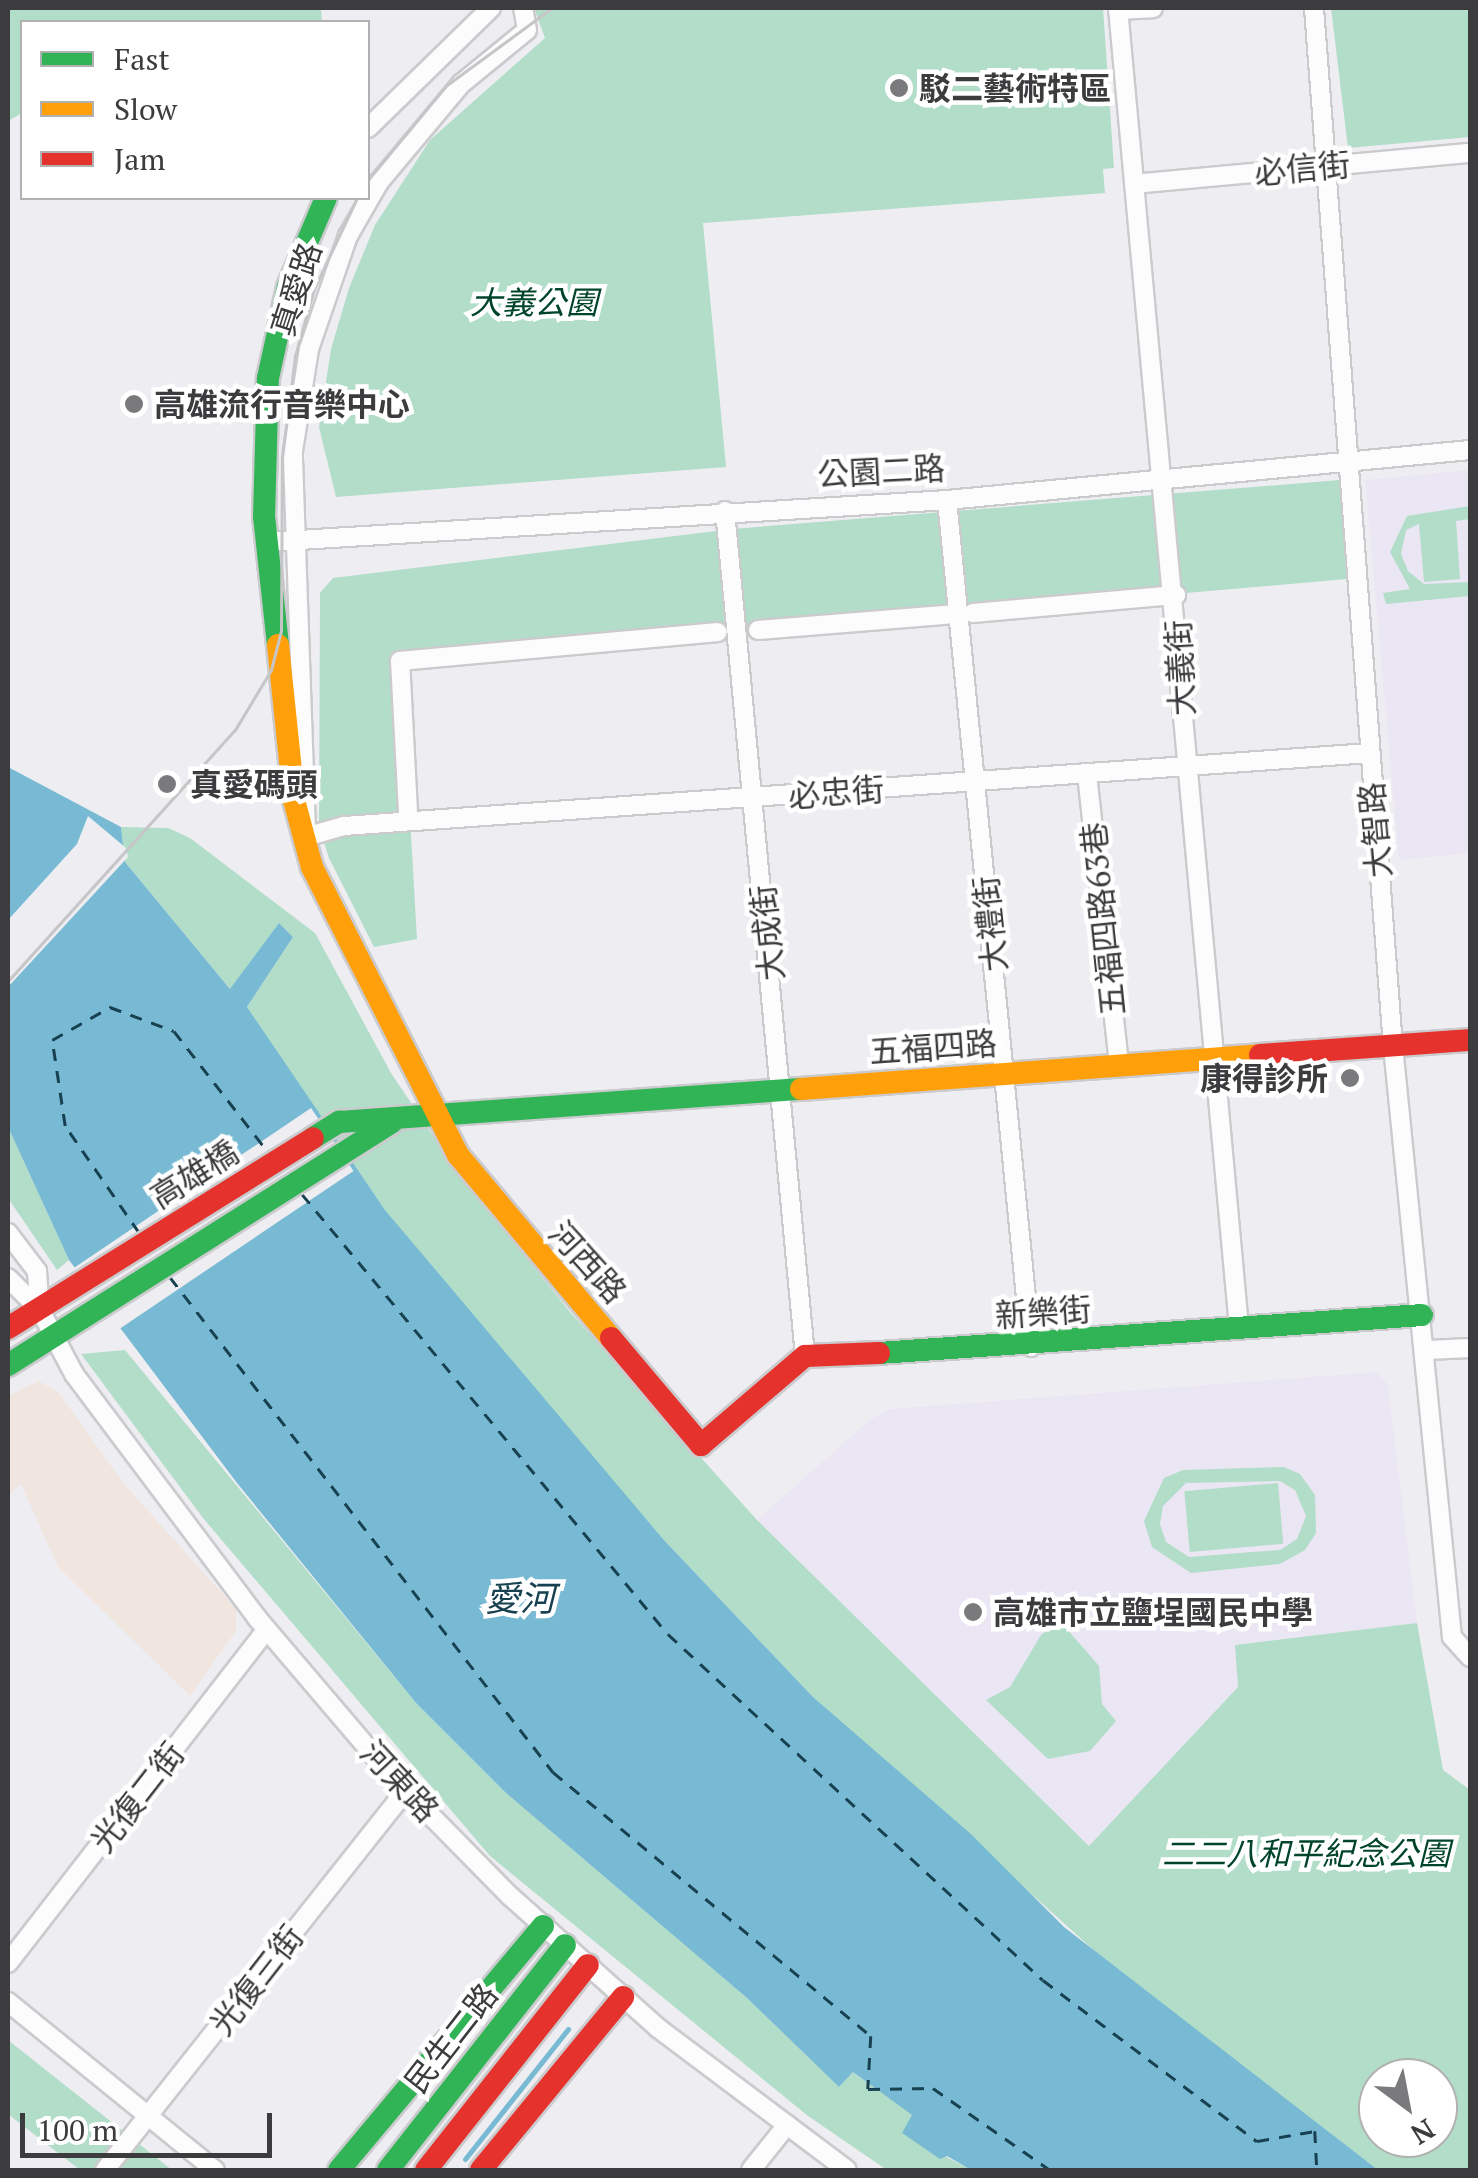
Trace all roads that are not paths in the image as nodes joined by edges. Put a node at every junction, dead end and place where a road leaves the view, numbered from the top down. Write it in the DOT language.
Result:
graph roads {
  1 [pos="492,8"];
  2 [pos="523,8"];
  3 [pos="1153,8"];
  4 [pos="1314,8"];
  5 [pos="1118,9"];
  6 [pos="370,126"];
  7 [pos="1470,153"];
  8 [pos="1324,165"];
  9 [pos="1134,184"];
  10 [pos="325,200"];
  11 [pos="1470,450"];
  12 [pos="1346,462"];
  13 [pos="1162,480"];
  14 [pos="947,500"];
  15 [pos="725,510"];
  16 [pos="267,542"];
  17 [pos="294,542"];
  18 [pos="1176,594"];
  19 [pos="973,613"];
  20 [pos="946,616"];
  21 [pos="758,630"];
  22 [pos="718,632"];
  23 [pos="1369,753"];
  24 [pos="1184,766"];
  25 [pos="1087,774"];
  26 [pos="976,782"];
  27 [pos="752,798"];
  28 [pos="408,812"];
  29 [pos="305,837"];
  30 [pos="1470,1040"];
  31 [pos="1392,1046"];
  32 [pos="1211,1058"];
  33 [pos="1118,1064"];
  34 [pos="1004,1075"];
  35 [pos="783,1088"];
  36 [pos="442,1114"];
  37 [pos="399,1118"];
  38 [pos="339,1122"];
  39 [pos="352,1144"];
  40 [pos="8,1233"];
  41 [pos="8,1278"];
  42 [pos="40,1310"];
  43 [pos="1422,1315"];
  44 [pos="8,1328"];
  45 [pos="1239,1328"];
  46 [pos="54,1336"];
  47 [pos="1030,1347"];
  48 [pos="1470,1348"];
  49 [pos="1427,1350"];
  50 [pos="805,1356"];
  51 [pos="8,1365"];
  52 [pos="266,1630"];
  53 [pos="1464,1653"];
  54 [pos="406,1790"];
  55 [pos="544,1926"];
  56 [pos="565,1946"];
  57 [pos="8,1963"];
  58 [pos="588,1965"];
  59 [pos="624,1997"];
  60 [pos="8,2002"];
  61 [pos="148,2116"];
  62 [pos="787,2125"];
  63 [pos="106,2170"];
  64 [pos="216,2170"];
  65 [pos="339,2170"];
  66 [pos="388,2170"];
  67 [pos="426,2170"];
  68 [pos="481,2170"];
  69 [pos="751,2170"];
  70 [pos="847,2170"];
  1 -- 6 [label="street"];
  2 -- 17 [label="street, 真愛路"];
  3 -- 5 [label="street"];
  4 -- 8 [label="street, 大智路"];
  5 -- 9 [label="street, 大義街"];
  7 -- 8 [label="street, 必信街"];
  8 -- 9 [label="street, 必信街"];
  8 -- 12 [label="street, 大智路"];
  9 -- 13 [label="street, 大義街"];
  10 -- 16 [label="street, 真愛路"];
  11 -- 12 [label="street, 公園二路"];
  12 -- 13 [label="street, 公園二路"];
  12 -- 23 [label="street, 大智路"];
  13 -- 14 [label="street, 公園二路"];
  13 -- 18 [label="street, 大義街"];
  14 -- 15 [label="street, 公園二路"];
  14 -- 26 [label="street, 大禮街"];
  15 -- 17 [label="street, 公園二路"];
  15 -- 27 [label="street, 大成街"];
  16 -- 17 [label="street, 公園二路"];
  16 -- 29 [label="street"];
  17 -- 29 [label="street"];
  18 -- 19 [label="street"];
  18 -- 24 [label="street, 大義街"];
  20 -- 21 [label="street"];
  22 -- 28 [label="street"];
  23 -- 24 [label="street, 必忠街"];
  23 -- 31 [label="street, 大智路"];
  24 -- 25 [label="street, 必忠街"];
  24 -- 32 [label="street, 大義街"];
  25 -- 26 [label="street, 必忠街"];
  25 -- 33 [label="street, 五福四路63巷"];
  26 -- 27 [label="street, 必忠街"];
  26 -- 34 [label="street, 大禮街"];
  27 -- 29 [label="street, 必忠街"];
  27 -- 35 [label="street, 大成街"];
  29 -- 36 [label="street"];
  30 -- 31 [label="street, 五福四路"];
  31 -- 32 [label="street, 五福四路"];
  31 -- 43 [label="street, 大智路"];
  32 -- 33 [label="street, 五福四路"];
  32 -- 45 [label="street, 大義街"];
  33 -- 34 [label="street, 五福四路"];
  34 -- 35 [label="street, 五福四路"];
  34 -- 47 [label="street, 大禮街"];
  35 -- 36 [label="street, 五福四路"];
  35 -- 50 [label="street, 大成街"];
  36 -- 37 [label="street, 五福四路"];
  36 -- 50 [label="street, 河西路"];
  37 -- 38 [label="street, 五福四路"];
  37 -- 39 [label="street, 五福四路"];
  38 -- 42 [label="street, 高雄橋"];
  39 -- 46 [label="street, 高雄橋"];
  40 -- 42 [label="street"];
  41 -- 42 [label="street"];
  42 -- 44 [label="street, 高雄橋"];
  42 -- 46 [label="street, 河東路"];
  43 -- 45 [label="street, 新樂街"];
  43 -- 49 [label="street, 大智路"];
  45 -- 47 [label="street, 新樂街"];
  46 -- 51 [label="street, 高雄橋"];
  46 -- 52 [label="street, 河東路"];
  47 -- 50 [label="street, 新樂街"];
  48 -- 49 [label="street"];
  49 -- 53 [label="street, 大智路"];
  52 -- 54 [label="street, 河東路"];
  52 -- 57 [label="street, 光復二街"];
  54 -- 55 [label="street, 河東路"];
  54 -- 61 [label="street, 光復三街"];
  55 -- 56 [label="street, 河東路"];
  55 -- 65 [label="street"];
  56 -- 58 [label="street, 河東路"];
  56 -- 66 [label="street, 民生二路"];
  58 -- 59 [label="street, 河東路"];
  58 -- 67 [label="street, 民生二路"];
  59 -- 62 [label="street, 河東路"];
  59 -- 68 [label="street"];
  60 -- 61 [label="street"];
  61 -- 63 [label="street, 光復三街"];
  61 -- 64 [label="street"];
  62 -- 69 [label="street"];
  62 -- 70 [label="street, 河東路"];
}
